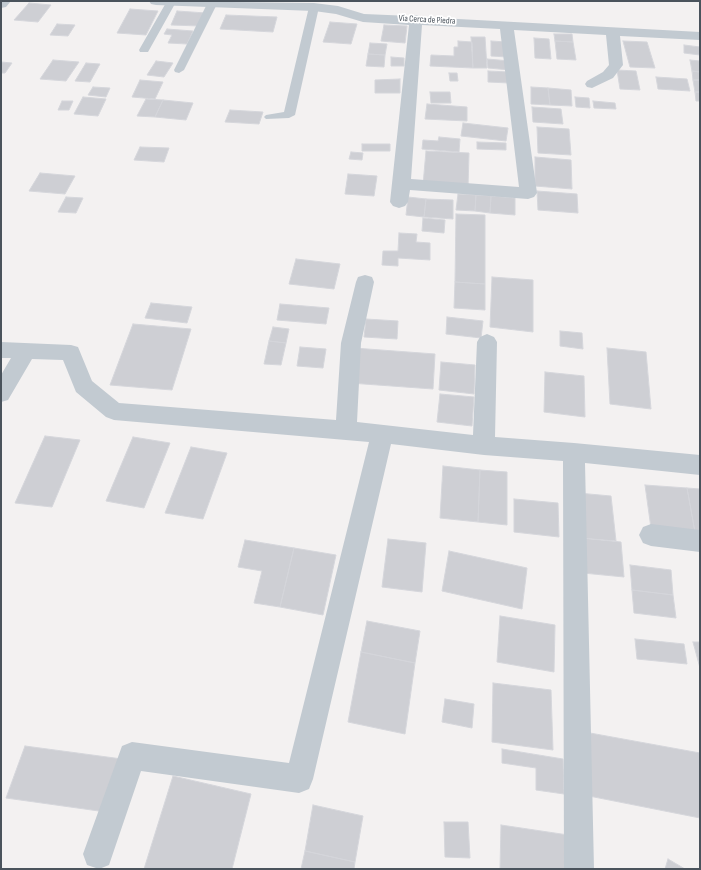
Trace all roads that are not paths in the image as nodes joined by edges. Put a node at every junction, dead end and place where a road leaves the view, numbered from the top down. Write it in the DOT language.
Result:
graph roads {
  1 [pos="4,1"];
  2 [pos="156,1"];
  3 [pos="171,2"];
  4 [pos="1,4"];
  5 [pos="212,4"];
  6 [pos="314,7"];
  7 [pos="416,19"];
  8 [pos="506,25"];
  9 [pos="612,31"];
  10 [pos="700,36"];
  11 [pos="144,50"];
  12 [pos="179,70"];
  13 [pos="592,84"];
  14 [pos="270,117"];
  15 [pos="402,184"];
  16 [pos="398,202"];
  17 [pos="365,282"];
  18 [pos="488,342"];
  19 [pos="1,350"];
  20 [pos="26,351"];
  21 [pos="1,394"];
  22 [pos="346,430"];
  23 [pos="382,434"];
  24 [pos="484,446"];
  25 [pos="574,452"];
  26 [pos="700,465"];
  27 [pos="651,536"];
  28 [pos="700,541"];
  29 [pos="98,854"];
  30 [pos="580,869"];
  1 -- 4 [label="street"];
  2 -- 3 [label="street, Vía Cerca de Piedra"];
  3 -- 5 [label="street, Vía Cerca de Piedra"];
  3 -- 11 [label="lane"];
  5 -- 6 [label="street, Vía Cerca de Piedra"];
  5 -- 12 [label="lane"];
  6 -- 7 [label="street, Vía Cerca de Piedra"];
  6 -- 14 [label="lane"];
  7 -- 8 [label="street, Vía Cerca de Piedra"];
  7 -- 15 [label="street"];
  8 -- 9 [label="street, Vía Cerca de Piedra"];
  8 -- 15 [label="street"];
  9 -- 10 [label="street, Vía Cerca de Piedra"];
  9 -- 13 [label="street"];
  15 -- 16 [label="street"];
  17 -- 22 [label="street"];
  18 -- 24 [label="street"];
  19 -- 20 [label="street"];
  20 -- 21 [label="street"];
  20 -- 22 [label="street"];
  22 -- 23 [label="street"];
  23 -- 24 [label="street"];
  23 -- 29 [label="street"];
  24 -- 25 [label="street"];
  25 -- 26 [label="street"];
  25 -- 30 [label="street"];
  27 -- 28 [label="street"];
}
